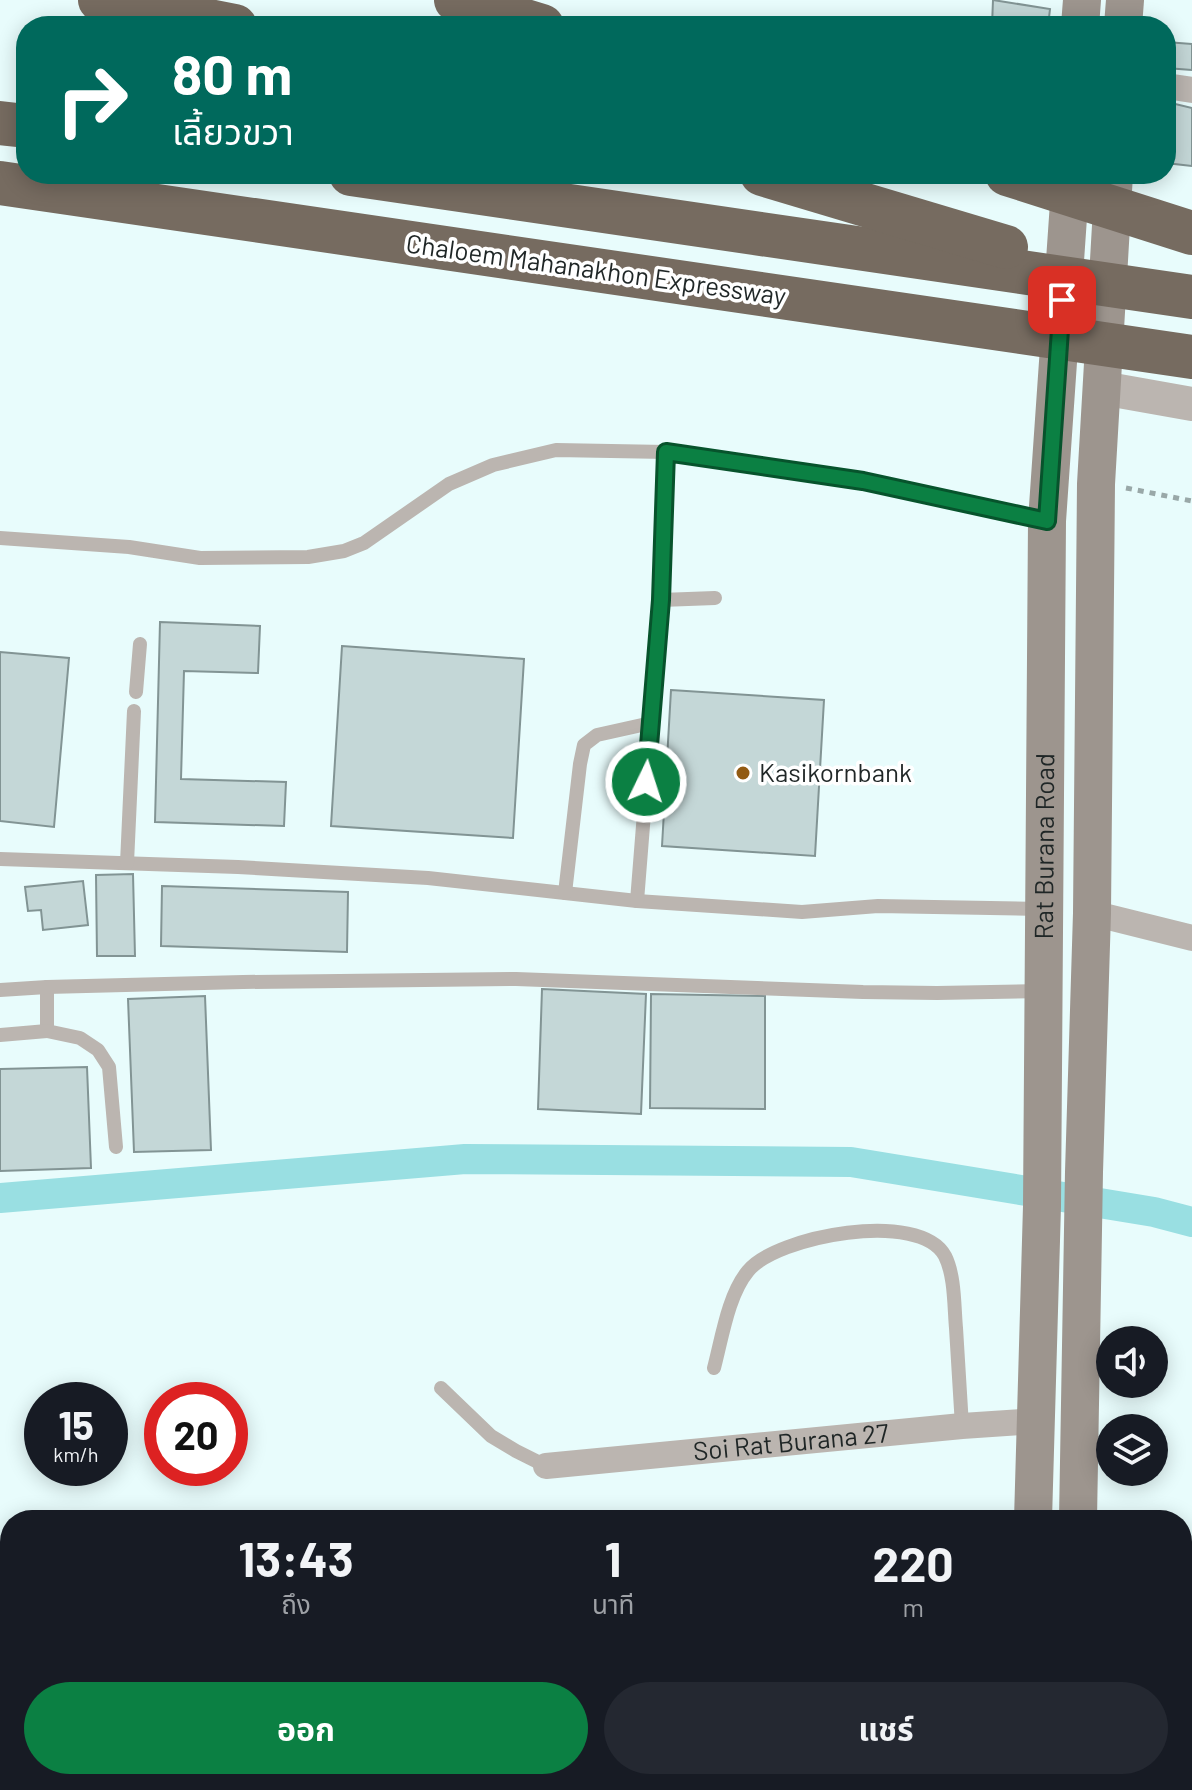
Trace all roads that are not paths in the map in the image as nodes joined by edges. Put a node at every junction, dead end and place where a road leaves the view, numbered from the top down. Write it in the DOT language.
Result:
graph roads {
  1 [pos="100,0"];
  2 [pos="456,0"];
  3 [pos="183,16"];
  4 [pos="509,16"];
  5 [pos="0,183"];
  6 [pos="419,184"];
  7 [pos="795,184"];
  8 [pos="1038,184"];
  9 [pos="1070,184"];
  10 [pos="1113,184"];
  11 [pos="1111,223"];
  12 [pos="1192,234"];
  13 [pos="1192,297"];
  14 [pos="1192,303"];
  15 [pos="1192,357"];
  16 [pos="1102,388"];
  17 [pos="1192,404"];
  18 [pos="666,452"];
  19 [pos="1047,521"];
  20 [pos="0,538"];
  21 [pos="715,598"];
  22 [pos="661,600"];
  23 [pos="140,644"];
  24 [pos="136,692"];
  25 [pos="134,711"];
  26 [pos="651,723"];
  27 [pos="0,859"];
  28 [pos="127,863"];
  29 [pos="565,893"];
  30 [pos="637,901"];
  31 [pos="1045,909"];
  32 [pos="1092,913"];
  33 [pos="1192,938"];
  34 [pos="47,987"];
  35 [pos="0,990"];
  36 [pos="1043,991"];
  37 [pos="47,1031"];
  38 [pos="0,1035"];
  39 [pos="116,1147"];
  40 [pos="714,1368"];
  41 [pos="441,1388"];
  42 [pos="1035,1421"];
  43 [pos="962,1426"];
  44 [pos="546,1466"];
  45 [pos="1033,1510"];
  46 [pos="1078,1510"];
  1 -- 3 [label="highway"];
  2 -- 4 [label="highway"];
  5 -- 15 [label="highway, Chaloem Mahanakhon Expressway, bridge"];
  6 -- 13 [label="highway, bridge"];
  7 -- 14 [label="highway, bridge"];
  8 -- 12 [label="highway, bridge"];
  9 -- 19 [label="main road, Rat Burana Road"];
  10 -- 11 [label="main road, Rat Burana Road"];
  11 -- 12 [label="street"];
  11 -- 16 [label="main road, Rat Burana Road"];
  16 -- 17 [label="street"];
  16 -- 32 [label="main road, Rat Burana Road"];
  18 -- 19 [label="lane"];
  18 -- 20 [label="lane"];
  18 -- 22 [label="lane"];
  19 -- 31 [label="main road, Rat Burana Road"];
  21 -- 22 [label="lane"];
  22 -- 26 [label="lane"];
  23 -- 24 [label="lane"];
  25 -- 28 [label="lane"];
  26 -- 29 [label="lane"];
  26 -- 30 [label="lane"];
  27 -- 28 [label="lane"];
  28 -- 29 [label="lane"];
  29 -- 30 [label="lane"];
  30 -- 31 [label="lane"];
  31 -- 36 [label="main road, Rat Burana Road"];
  32 -- 33 [label="street"];
  32 -- 46 [label="main road, Rat Burana Road"];
  34 -- 35 [label="lane"];
  34 -- 36 [label="lane"];
  34 -- 37 [label="lane"];
  36 -- 42 [label="main road, Rat Burana Road"];
  37 -- 38 [label="lane"];
  37 -- 39 [label="lane"];
  40 -- 43 [label="lane"];
  41 -- 44 [label="lane"];
  42 -- 43 [label="street, Soi Rat Burana 27"];
  42 -- 45 [label="main road, Rat Burana Road"];
  43 -- 44 [label="street, Soi Rat Burana 27"];
}
